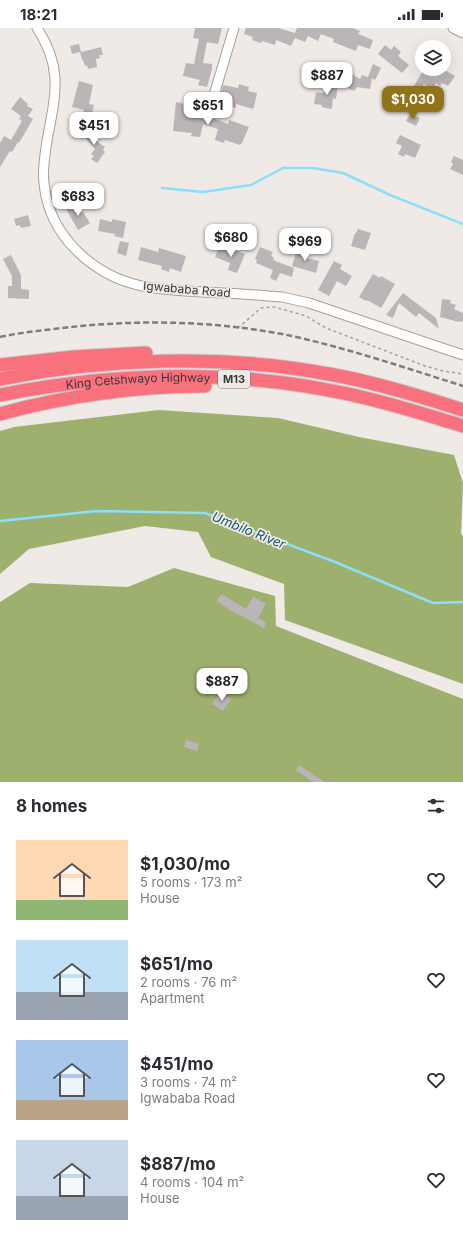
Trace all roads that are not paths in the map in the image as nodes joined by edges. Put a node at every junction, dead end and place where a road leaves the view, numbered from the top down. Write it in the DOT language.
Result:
graph roads {
  1 [pos="37,28"];
  2 [pos="234,28"];
  3 [pos="453,28"];
  4 [pos="463,33"];
  5 [pos="211,106"];
  6 [pos="463,355"];
  7 [pos="261,364"];
  8 [pos="0,365"];
  9 [pos="0,379"];
  10 [pos="277,382"];
  11 [pos="0,395"];
  12 [pos="463,410"];
  13 [pos="0,414"];
  14 [pos="463,426"];
  1 -- 6 [label="street, Igwababa Road"];
  2 -- 5 [label="street"];
  3 -- 4 [label="street"];
  7 -- 8 [label="highway"];
  7 -- 9 [label="highway, King Cetshwayo Highway / M13"];
  7 -- 12 [label="highway, King Cetshwayo Highway / M13"];
  10 -- 11 [label="highway, King Cetshwayo Highway / M13"];
  10 -- 13 [label="highway"];
  10 -- 14 [label="highway, King Cetshwayo Highway / M13"];
}
